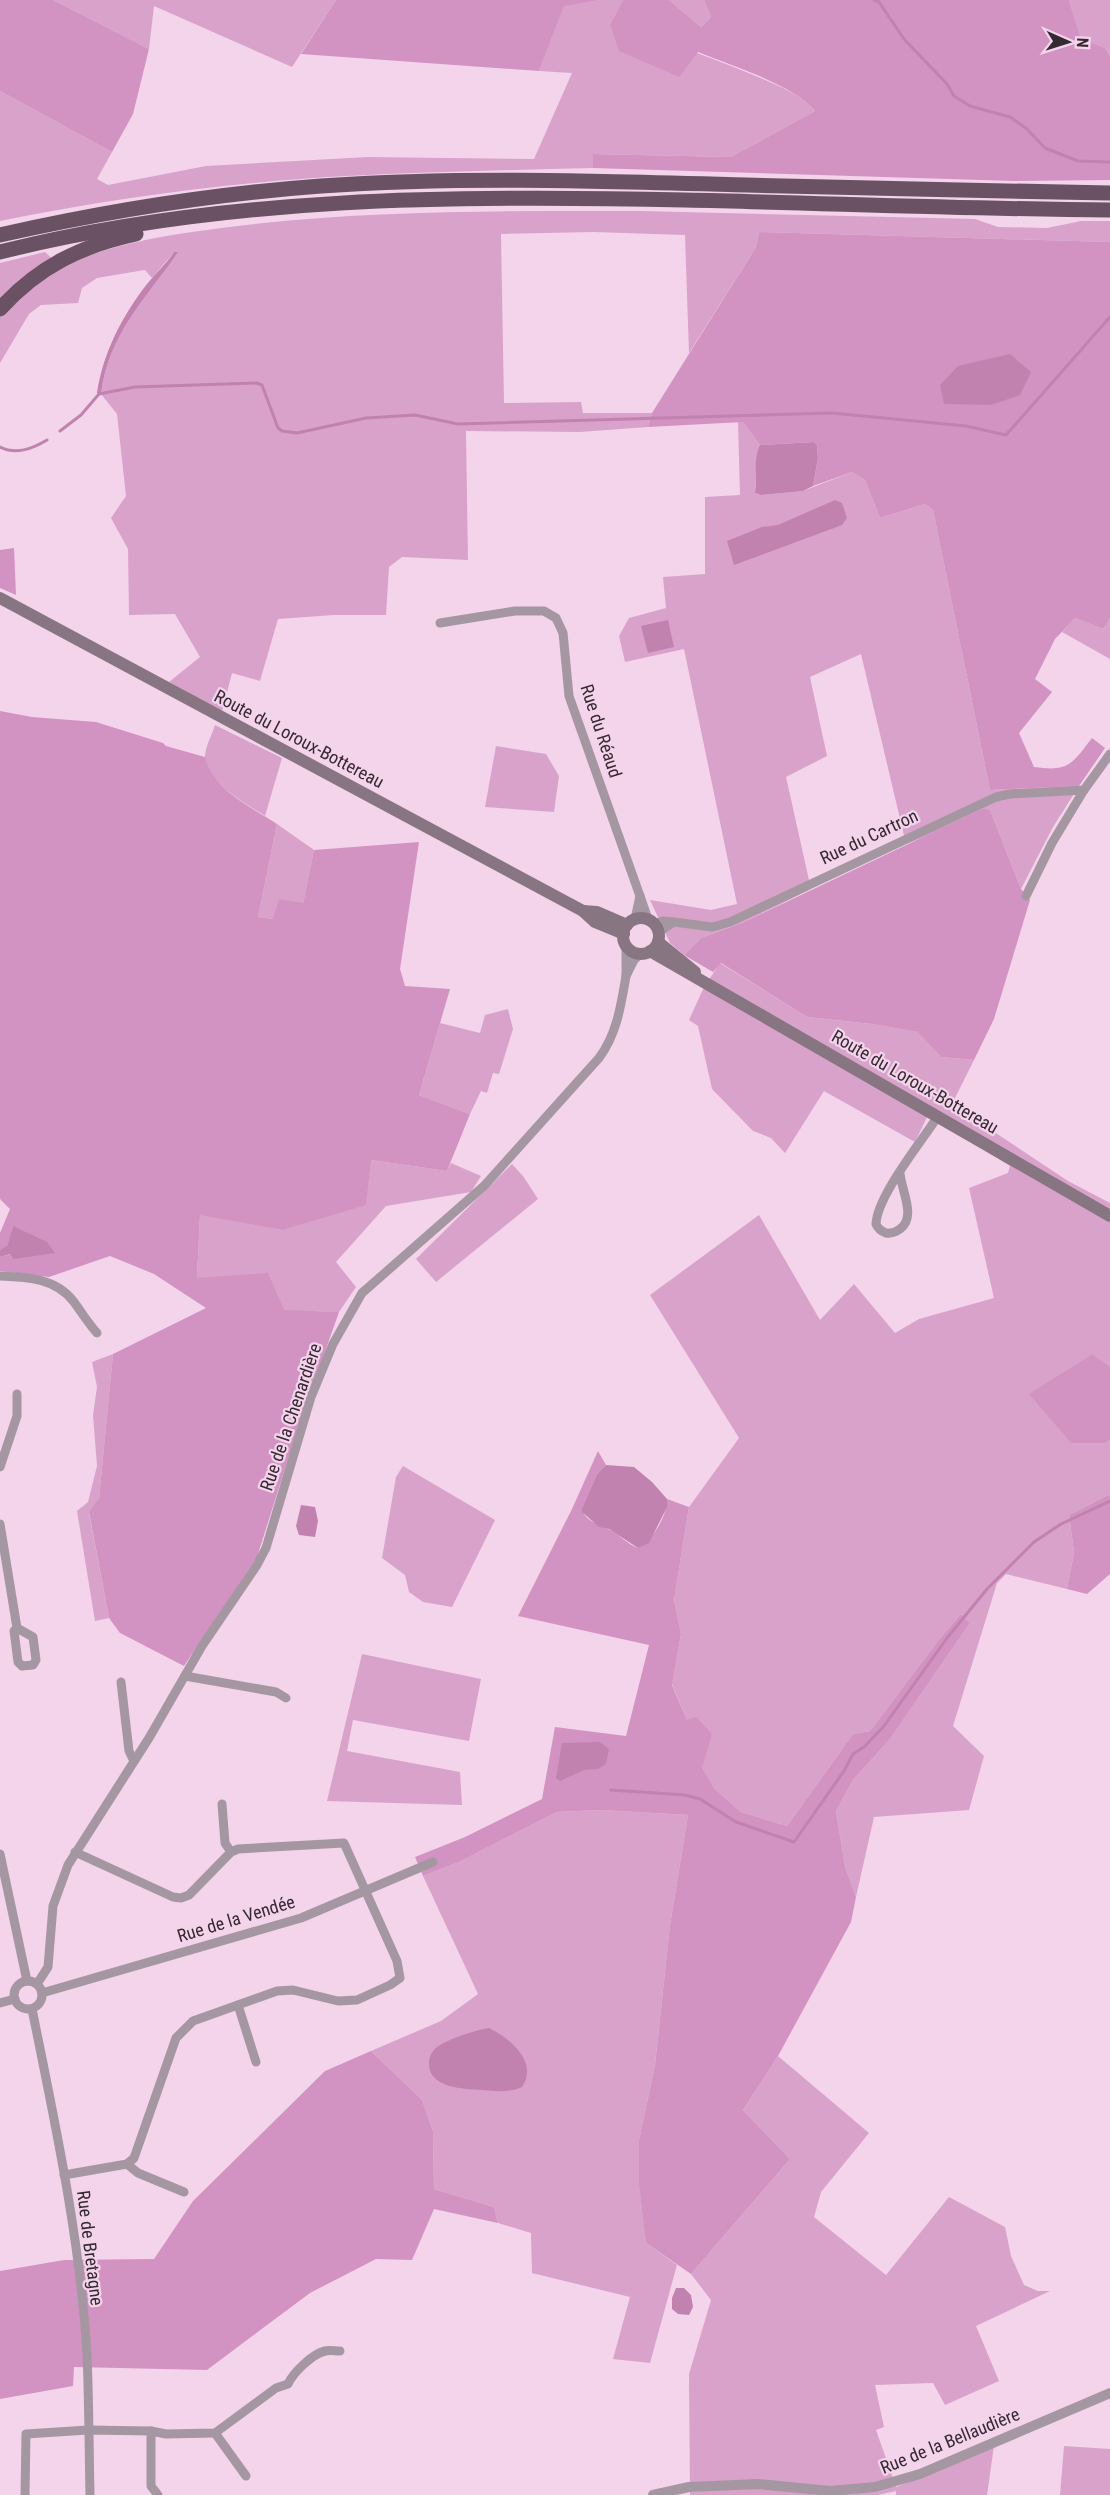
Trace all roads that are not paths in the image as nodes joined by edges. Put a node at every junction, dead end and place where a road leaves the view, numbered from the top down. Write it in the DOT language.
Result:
graph roads {
  1 [pos="1110,193"];
  2 [pos="1110,210"];
  3 [pos="229,212"];
  4 [pos="0,235"];
  5 [pos="0,252"];
  6 [pos="0,309"];
  7 [pos="0,598"];
  8 [pos="440,623"];
  9 [pos="1110,754"];
  10 [pos="1084,790"];
  11 [pos="640,896"];
  12 [pos="1026,896"];
  13 [pos="628,931"];
  14 [pos="652,937"];
  15 [pos="626,976"];
  16 [pos="938,1116"];
  17 [pos="900,1173"];
  18 [pos="1110,1216"];
  19 [pos="0,1276"];
  20 [pos="97,1333"];
  21 [pos="16,1394"];
  22 [pos="0,1467"];
  23 [pos="0,1524"];
  24 [pos="17,1628"];
  25 [pos="185,1676"];
  26 [pos="121,1682"];
  27 [pos="286,1698"];
  28 [pos="134,1761"];
  29 [pos="222,1804"];
  30 [pos="75,1852"];
  31 [pos="231,1852"];
  32 [pos="0,1854"];
  33 [pos="433,1862"];
  34 [pos="365,1891"];
  35 [pos="27,1981"];
  36 [pos="37,1984"];
  37 [pos="42,1993"];
  38 [pos="15,1999"];
  39 [pos="0,2003"];
  40 [pos="238,2005"];
  41 [pos="32,2009"];
  42 [pos="256,2062"];
  43 [pos="127,2164"];
  44 [pos="64,2175"];
  45 [pos="184,2192"];
  46 [pos="340,2351"];
  47 [pos="1110,2393"];
  48 [pos="88,2430"];
  49 [pos="151,2431"];
  50 [pos="215,2433"];
  51 [pos="246,2476"];
  52 [pos="785,2491"];
  53 [pos="25,2495"];
  54 [pos="90,2495"];
  55 [pos="158,2495"];
  56 [pos="653,2495"];
  1 -- 4 [label="highway"];
  2 -- 3 [label="highway"];
  3 -- 5 [label="highway"];
  3 -- 6 [label="highway"];
  7 -- 13 [label="main road, Route du Loroux-Bottereau"];
  8 -- 11 [label="street, Rue du Réaud"];
  9 -- 10 [label="street"];
  10 -- 12 [label="street"];
  10 -- 14 [label="street, Rue du Cartron"];
  11 -- 13 [label="street"];
  11 -- 14 [label="street, Rue du Réaud"];
  13 -- 14 [label="main road"];
  13 -- 14 [label="main road, Route du Loroux-Bottereau"];
  13 -- 15 [label="street, Rue de la Chenardière"];
  14 -- 15 [label="street, Rue de la Chenardière"];
  14 -- 16 [label="main road, Route du Loroux-Bottereau"];
  15 -- 25 [label="street, Rue de la Chenardière"];
  16 -- 17 [label="street"];
  16 -- 18 [label="main road, Route du Loroux-Bottereau"];
  17 -- 17 [label="street"];
  19 -- 20 [label="street"];
  21 -- 22 [label="street"];
  23 -- 24 [label="street"];
  25 -- 27 [label="street"];
  25 -- 28 [label="street, Rue de la Chenardière"];
  26 -- 28 [label="street"];
  28 -- 30 [label="street, Rue de la Chenardière"];
  29 -- 31 [label="street"];
  30 -- 31 [label="street"];
  30 -- 36 [label="street, Rue de la Chenardière"];
  31 -- 34 [label="street"];
  32 -- 35 [label="street"];
  33 -- 34 [label="street, Rue de la Vendée"];
  34 -- 37 [label="street, Rue de la Vendée"];
  34 -- 40 [label="street"];
  35 -- 36 [label="street"];
  35 -- 38 [label="street"];
  36 -- 37 [label="street"];
  37 -- 41 [label="street"];
  38 -- 39 [label="street"];
  38 -- 41 [label="street"];
  40 -- 42 [label="street"];
  40 -- 43 [label="street"];
  41 -- 44 [label="street, Rue de Bretagne"];
  43 -- 44 [label="street"];
  43 -- 45 [label="street"];
  44 -- 48 [label="street, Rue de Bretagne"];
  46 -- 50 [label="street"];
  47 -- 52 [label="street, Rue de la Bellaudière"];
  48 -- 49 [label="street"];
  48 -- 53 [label="street"];
  48 -- 54 [label="street, Rue de Bretagne"];
  49 -- 50 [label="street"];
  49 -- 55 [label="street"];
  50 -- 51 [label="street"];
  52 -- 56 [label="street, Rue de la Bellaudière"];
}
